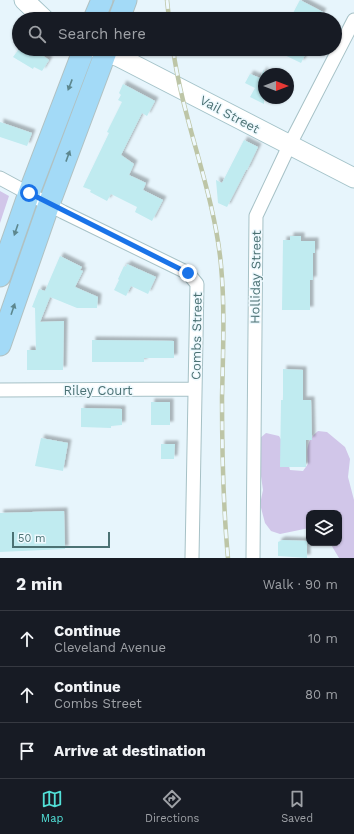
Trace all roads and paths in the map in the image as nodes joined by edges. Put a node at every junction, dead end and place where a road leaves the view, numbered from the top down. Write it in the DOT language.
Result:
graph roads {
  1 [pos="24,0"];
  2 [pos="102,0"];
  3 [pos="126,0"];
  4 [pos="37,12"];
  5 [pos="97,12"];
  6 [pos="122,12"];
  7 [pos="354,20"];
  8 [pos="342,43"];
  9 [pos="81,56"];
  10 [pos="101,56"];
  11 [pos="115,56"];
  12 [pos="335,56"];
  13 [pos="289,146"];
  14 [pos="0,178"];
  15 [pos="354,178"];
  16 [pos="29,193"];
  17 [pos="49,204"];
  18 [pos="0,276"];
  19 [pos="0,345"];
  20 [pos="195,389"];
  21 [pos="0,390"];
  22 [pos="192,558"];
  23 [pos="253,558"];
  1 -- 4 [label="street"];
  2 -- 5 [label="main road"];
  3 -- 6 [label="main road"];
  7 -- 8 [label="street, Holliday Street"];
  9 -- 16 [label="main road, one-way"];
  17 -- 10 [label="main road, one-way"];
  11 -- 13 [label="street, Vail Street"];
  12 -- 13 [label="street, Holliday Street"];
  13 -- 15 [label="street, Vail Street"];
  13 -- 23 [label="street, Holliday Street"];
  14 -- 16 [label="street, Combs Street"];
  16 -- 17 [label="street, Combs Street"];
  16 -- 18 [label="main road, one-way"];
  19 -- 17 [label="main road, one-way"];
  17 -- 20 [label="street, Combs Street"];
  20 -- 21 [label="street, Riley Court"];
  20 -- 22 [label="street, Combs Street"];
}
